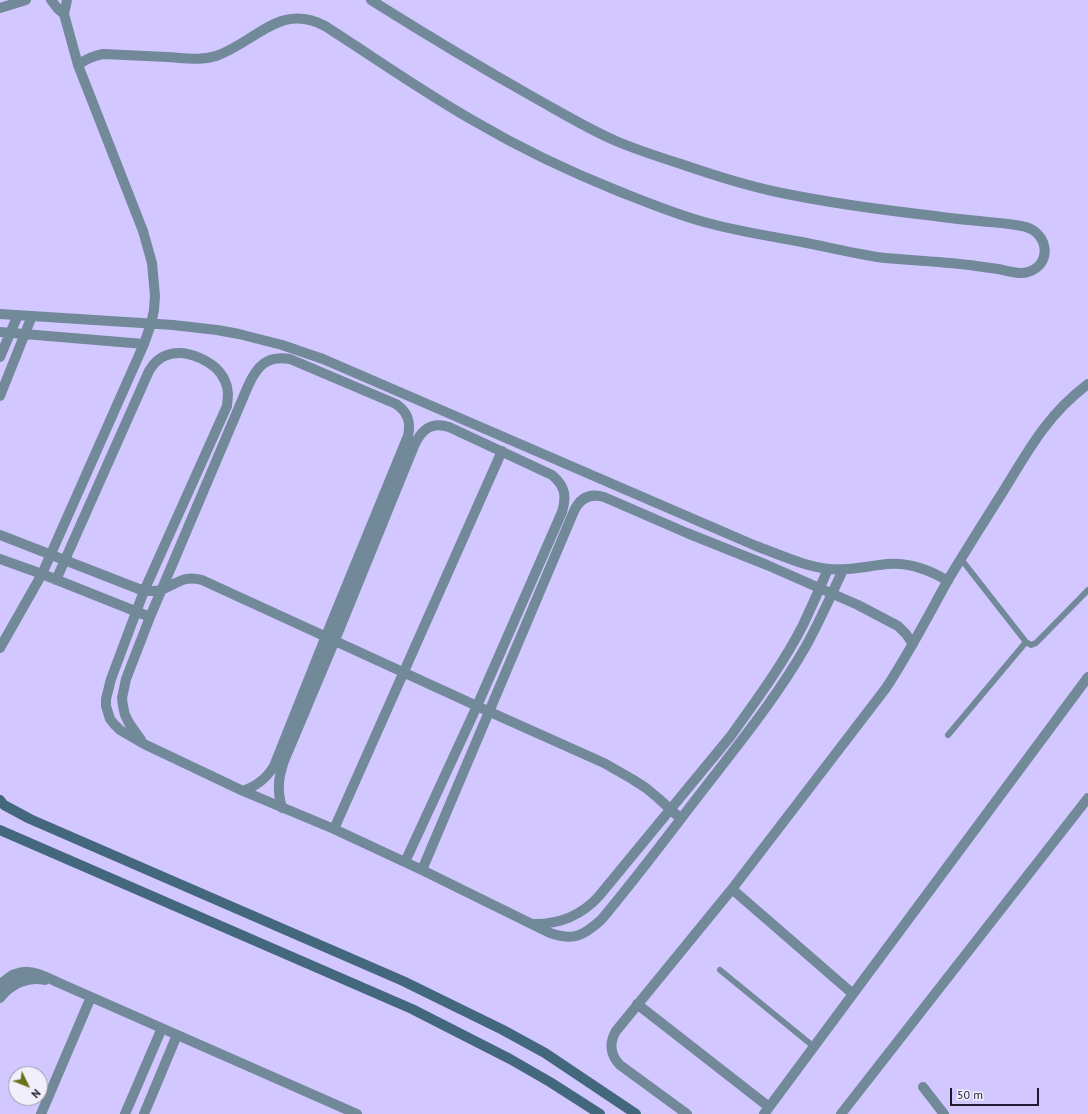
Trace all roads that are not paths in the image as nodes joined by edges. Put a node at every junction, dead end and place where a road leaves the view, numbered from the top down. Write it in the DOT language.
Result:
graph roads {
  1 [pos="26,0"];
  2 [pos="51,0"];
  3 [pos="67,0"];
  4 [pos="371,0"];
  5 [pos="0,8"];
  6 [pos="64,14"];
  7 [pos="78,65"];
  8 [pos="0,314"];
  9 [pos="18,315"];
  10 [pos="32,316"];
  11 [pos="151,324"];
  12 [pos="0,332"];
  13 [pos="11,333"];
  14 [pos="25,335"];
  15 [pos="144,344"];
  16 [pos="0,358"];
  17 [pos="1088,384"];
  18 [pos="0,396"];
  19 [pos="502,451"];
  20 [pos="0,535"];
  21 [pos="50,554"];
  22 [pos="0,559"];
  23 [pos="961,559"];
  24 [pos="65,560"];
  25 [pos="828,569"];
  26 [pos="843,570"];
  27 [pos="42,574"];
  28 [pos="56,580"];
  29 [pos="948,580"];
  30 [pos="820,588"];
  31 [pos="144,590"];
  32 [pos="162,590"];
  33 [pos="1088,590"];
  34 [pos="832,594"];
  35 [pos="136,612"];
  36 [pos="150,617"];
  37 [pos="330,638"];
  38 [pos="1026,642"];
  39 [pos="913,644"];
  40 [pos="0,648"];
  41 [pos="404,672"];
  42 [pos="1088,677"];
  43 [pos="477,706"];
  44 [pos="490,712"];
  45 [pos="948,735"];
  46 [pos="144,744"];
  47 [pos="243,791"];
  48 [pos="1088,798"];
  49 [pos="0,800"];
  50 [pos="282,808"];
  51 [pos="670,809"];
  52 [pos="681,819"];
  53 [pos="334,829"];
  54 [pos="0,830"];
  55 [pos="405,862"];
  56 [pos="422,870"];
  57 [pos="732,889"];
  58 [pos="532,924"];
  59 [pos="720,970"];
  60 [pos="57,982"];
  61 [pos="0,985"];
  62 [pos="853,994"];
  63 [pos="91,997"];
  64 [pos="0,998"];
  65 [pos="637,1004"];
  66 [pos="162,1028"];
  67 [pos="177,1035"];
  68 [pos="813,1046"];
  69 [pos="923,1087"];
  70 [pos="766,1110"];
  71 [pos="41,1114"];
  72 [pos="125,1114"];
  73 [pos="144,1114"];
  74 [pos="357,1114"];
  75 [pos="600,1114"];
  76 [pos="636,1114"];
  77 [pos="687,1114"];
  78 [pos="841,1114"];
  79 [pos="944,1114"];
  1 -- 5 [label="street"];
  2 -- 6 [label="street"];
  3 -- 6 [label="street"];
  4 -- 7 [label="street"];
  6 -- 7 [label="street"];
  7 -- 11 [label="street"];
  8 -- 9 [label="street"];
  9 -- 10 [label="street"];
  9 -- 13 [label="street"];
  10 -- 11 [label="street"];
  10 -- 14 [label="street"];
  11 -- 15 [label="street"];
  11 -- 25 [label="street"];
  12 -- 13 [label="street"];
  13 -- 14 [label="street"];
  13 -- 16 [label="street"];
  14 -- 15 [label="street"];
  14 -- 18 [label="street"];
  15 -- 21 [label="street"];
  17 -- 23 [label="street"];
  19 -- 37 [label="street"];
  19 -- 41 [label="street"];
  19 -- 43 [label="street"];
  20 -- 21 [label="street"];
  21 -- 24 [label="street"];
  21 -- 27 [label="street"];
  22 -- 27 [label="street"];
  23 -- 29 [label="street"];
  23 -- 38 [label="lane"];
  24 -- 28 [label="street"];
  24 -- 31 [label="street"];
  24 -- 31 [label="street"];
  25 -- 26 [label="street"];
  25 -- 30 [label="street"];
  26 -- 29 [label="street"];
  26 -- 34 [label="street"];
  27 -- 28 [label="street"];
  27 -- 40 [label="street"];
  28 -- 35 [label="street"];
  29 -- 39 [label="street"];
  30 -- 34 [label="street"];
  30 -- 44 [label="street"];
  30 -- 51 [label="street"];
  31 -- 32 [label="street"];
  31 -- 35 [label="street"];
  32 -- 36 [label="street"];
  32 -- 37 [label="street"];
  32 -- 37 [label="street"];
  33 -- 38 [label="lane"];
  34 -- 39 [label="street"];
  34 -- 52 [label="street"];
  35 -- 36 [label="street"];
  35 -- 46 [label="street"];
  36 -- 46 [label="street"];
  37 -- 41 [label="street"];
  37 -- 47 [label="street"];
  37 -- 50 [label="street"];
  38 -- 45 [label="lane"];
  39 -- 57 [label="street"];
  41 -- 43 [label="street"];
  41 -- 53 [label="street"];
  42 -- 62 [label="street"];
  43 -- 44 [label="street"];
  43 -- 55 [label="street"];
  44 -- 51 [label="street"];
  44 -- 56 [label="street"];
  46 -- 47 [label="street"];
  47 -- 50 [label="street"];
  48 -- 78 [label="street"];
  49 -- 76 [label="street"];
  50 -- 53 [label="street"];
  51 -- 52 [label="street"];
  51 -- 58 [label="street"];
  52 -- 58 [label="street"];
  53 -- 55 [label="street"];
  54 -- 75 [label="street"];
  55 -- 56 [label="street"];
  56 -- 58 [label="street"];
  57 -- 62 [label="street"];
  57 -- 65 [label="street"];
  59 -- 68 [label="lane"];
  60 -- 61 [label="street"];
  60 -- 63 [label="street"];
  60 -- 64 [label="street"];
  62 -- 68 [label="street"];
  63 -- 66 [label="street"];
  63 -- 71 [label="street"];
  65 -- 70 [label="street"];
  65 -- 77 [label="street"];
  66 -- 67 [label="street"];
  66 -- 72 [label="street"];
  67 -- 73 [label="street"];
  67 -- 74 [label="street"];
  68 -- 70 [label="street"];
  69 -- 79 [label="street"];
}
